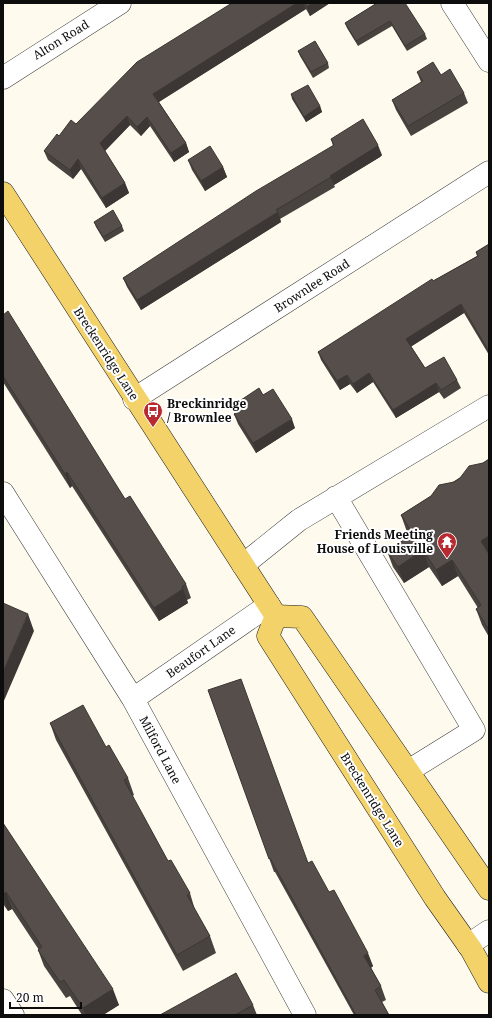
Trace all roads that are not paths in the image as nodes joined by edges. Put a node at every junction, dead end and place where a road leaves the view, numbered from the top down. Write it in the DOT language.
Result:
graph roads {
  1 [pos="120,3"];
  2 [pos="452,3"];
  3 [pos="489,61"];
  4 [pos="3,78"];
  5 [pos="489,172"];
  6 [pos="3,193"];
  7 [pos="134,399"];
  8 [pos="489,406"];
  9 [pos="336,498"];
  10 [pos="7,506"];
  11 [pos="242,565"];
  12 [pos="272,610"];
  13 [pos="133,699"];
  14 [pos="484,729"];
  15 [pos="408,771"];
  16 [pos="489,889"];
  17 [pos="489,931"];
  18 [pos="468,945"];
  19 [pos="489,982"];
  20 [pos="3,1000"];
  21 [pos="13,1015"];
  22 [pos="305,1015"];
  1 -- 4 [label="street, Alton Road"];
  2 -- 3 [label="street"];
  5 -- 7 [label="street, Brownlee Road"];
  6 -- 7 [label="main road, Breckenridge Lane"];
  7 -- 11 [label="main road, Breckenridge Lane"];
  8 -- 9 [label="street"];
  9 -- 11 [label="street"];
  9 -- 14 [label="street"];
  10 -- 13 [label="street, Milford Lane"];
  11 -- 12 [label="main road, Breckenridge Lane"];
  12 -- 13 [label="street, Beaufort Lane"];
  12 -- 15 [label="main road"];
  12 -- 18 [label="main road, Breckenridge Lane"];
  13 -- 22 [label="street, Milford Lane"];
  14 -- 15 [label="street"];
  15 -- 16 [label="main road"];
  17 -- 18 [label="street"];
  18 -- 19 [label="main road, Breckenridge Lane"];
  20 -- 21 [label="street"];
}
